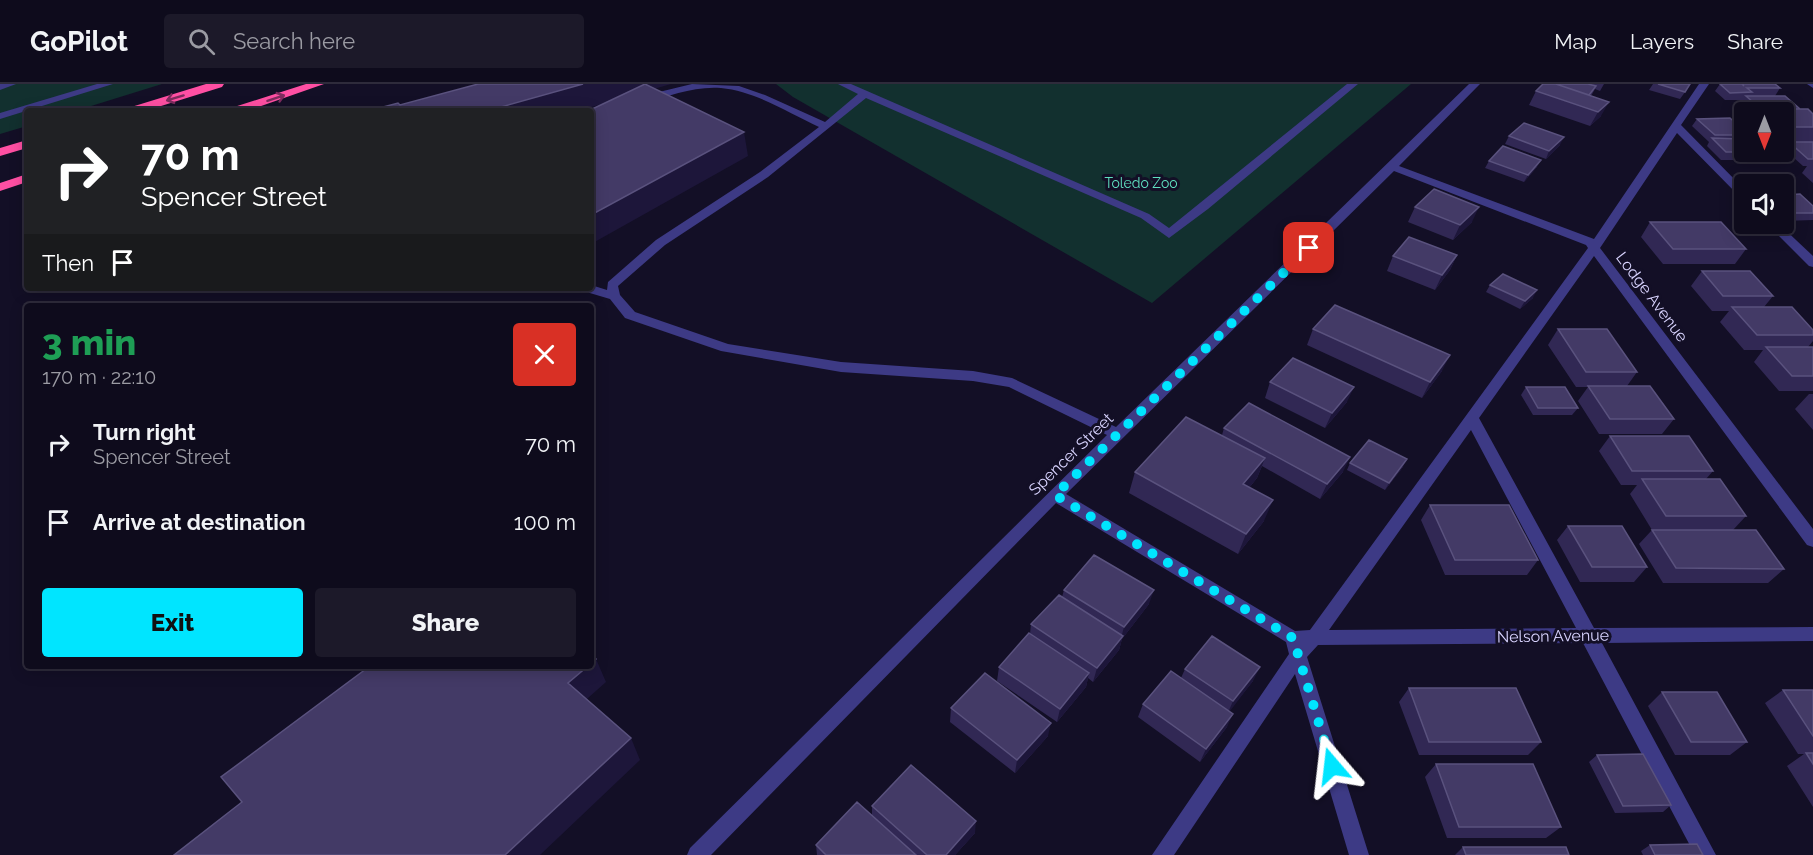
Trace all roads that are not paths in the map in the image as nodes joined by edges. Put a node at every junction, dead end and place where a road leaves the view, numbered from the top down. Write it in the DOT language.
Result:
graph roads {
  1 [pos="11,84"];
  2 [pos="108,84"];
  3 [pos="218,84"];
  4 [pos="318,84"];
  5 [pos="843,84"];
  6 [pos="1353,84"];
  7 [pos="1475,84"];
  8 [pos="1704,84"];
  9 [pos="0,87"];
  10 [pos="866,94"];
  11 [pos="638,102"];
  12 [pos="27,108"];
  13 [pos="142,108"];
  14 [pos="244,108"];
  15 [pos="24,109"];
  16 [pos="0,116"];
  17 [pos="826,126"];
  18 [pos="1676,126"];
  19 [pos="24,145"];
  20 [pos="0,152"];
  21 [pos="1392,167"];
  22 [pos="24,179"];
  23 [pos="1734,185"];
  24 [pos="0,187"];
  25 [pos="1783,234"];
  26 [pos="1594,248"];
  27 [pos="1813,263"];
  28 [pos="594,290"];
  29 [pos="614,296"];
  30 [pos="1472,417"];
  31 [pos="1118,434"];
  32 [pos="1055,495"];
  33 [pos="1813,540"];
  34 [pos="1813,634"];
  35 [pos="1589,636"];
  36 [pos="1314,638"];
  37 [pos="1296,647"];
  38 [pos="697,855"];
  39 [pos="1162,855"];
  40 [pos="1359,855"];
  41 [pos="1706,855"];
  1 -- 9 [label="street"];
  2 -- 12 [label="street"];
  3 -- 13 [label="highway, one-way"];
  14 -- 4 [label="highway, one-way"];
  5 -- 10 [label="street"];
  6 -- 10 [label="street"];
  7 -- 21 [label="street, Spencer Street"];
  8 -- 18 [label="street"];
  10 -- 17 [label="street"];
  11 -- 17 [label="street"];
  15 -- 16 [label="street"];
  17 -- 29 [label="street"];
  18 -- 23 [label="street"];
  18 -- 26 [label="street"];
  19 -- 20 [label="highway"];
  21 -- 26 [label="street, Lodge Avenue"];
  21 -- 31 [label="street, Spencer Street"];
  22 -- 24 [label="highway"];
  25 -- 27 [label="street"];
  26 -- 30 [label="street"];
  26 -- 33 [label="street, Lodge Avenue"];
  28 -- 29 [label="street"];
  29 -- 31 [label="street"];
  30 -- 35 [label="street"];
  30 -- 36 [label="street"];
  31 -- 32 [label="street, Spencer Street"];
  32 -- 37 [label="street"];
  32 -- 38 [label="street, Spencer Street"];
  34 -- 35 [label="street, Nelson Avenue"];
  35 -- 36 [label="street, Nelson Avenue"];
  35 -- 41 [label="street"];
  36 -- 37 [label="street, Nelson Avenue"];
  37 -- 39 [label="street"];
  37 -- 40 [label="street"];
}
